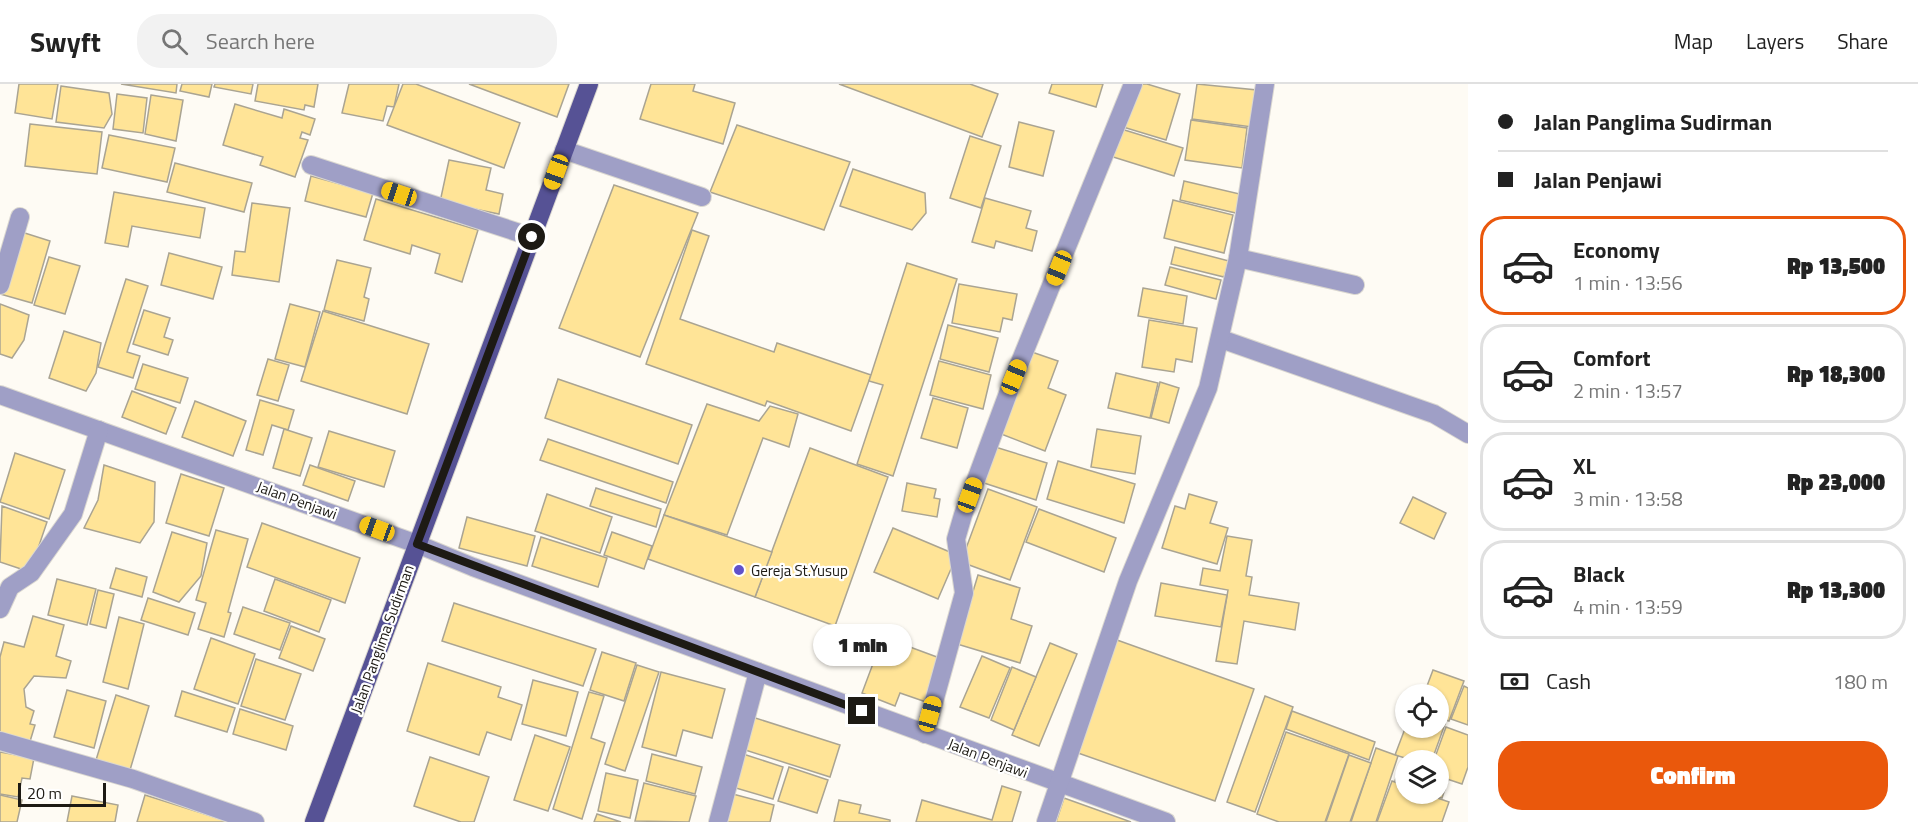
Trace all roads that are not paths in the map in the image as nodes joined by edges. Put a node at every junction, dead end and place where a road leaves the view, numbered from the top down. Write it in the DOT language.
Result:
graph roads {
  1 [pos="589,84"];
  2 [pos="1133,84"];
  3 [pos="1265,84"];
  4 [pos="564,150"];
  5 [pos="310,165"];
  6 [pos="702,197"];
  7 [pos="20,217"];
  8 [pos="532,237"];
  9 [pos="1238,258"];
  10 [pos="0,285"];
  11 [pos="1355,285"];
  12 [pos="1221,339"];
  13 [pos="0,394"];
  14 [pos="99,430"];
  15 [pos="1468,434"];
  16 [pos="417,544"];
  17 [pos="0,609"];
  18 [pos="758,672"];
  19 [pos="925,734"];
  20 [pos="0,741"];
  21 [pos="1058,784"];
  22 [pos="255,822"];
  23 [pos="314,822"];
  24 [pos="718,822"];
  25 [pos="1046,822"];
  26 [pos="1166,822"];
  1 -- 4 [label="main road, Jalan Panglima Sudirman"];
  2 -- 19 [label="street"];
  3 -- 9 [label="street"];
  4 -- 6 [label="street"];
  4 -- 8 [label="main road, Jalan Panglima Sudirman"];
  5 -- 8 [label="street"];
  7 -- 10 [label="street"];
  8 -- 16 [label="main road, Jalan Panglima Sudirman"];
  9 -- 11 [label="street"];
  9 -- 12 [label="street"];
  12 -- 15 [label="street"];
  12 -- 21 [label="street"];
  13 -- 14 [label="street, Jalan Penjawi"];
  14 -- 16 [label="street, Jalan Penjawi"];
  14 -- 17 [label="street"];
  16 -- 18 [label="street, Jalan Penjawi"];
  16 -- 23 [label="main road, Jalan Panglima Sudirman"];
  18 -- 19 [label="street, Jalan Penjawi"];
  18 -- 24 [label="street"];
  19 -- 21 [label="street, Jalan Penjawi"];
  20 -- 22 [label="street"];
  21 -- 25 [label="street"];
  21 -- 26 [label="street, Jalan Penjawi"];
}
